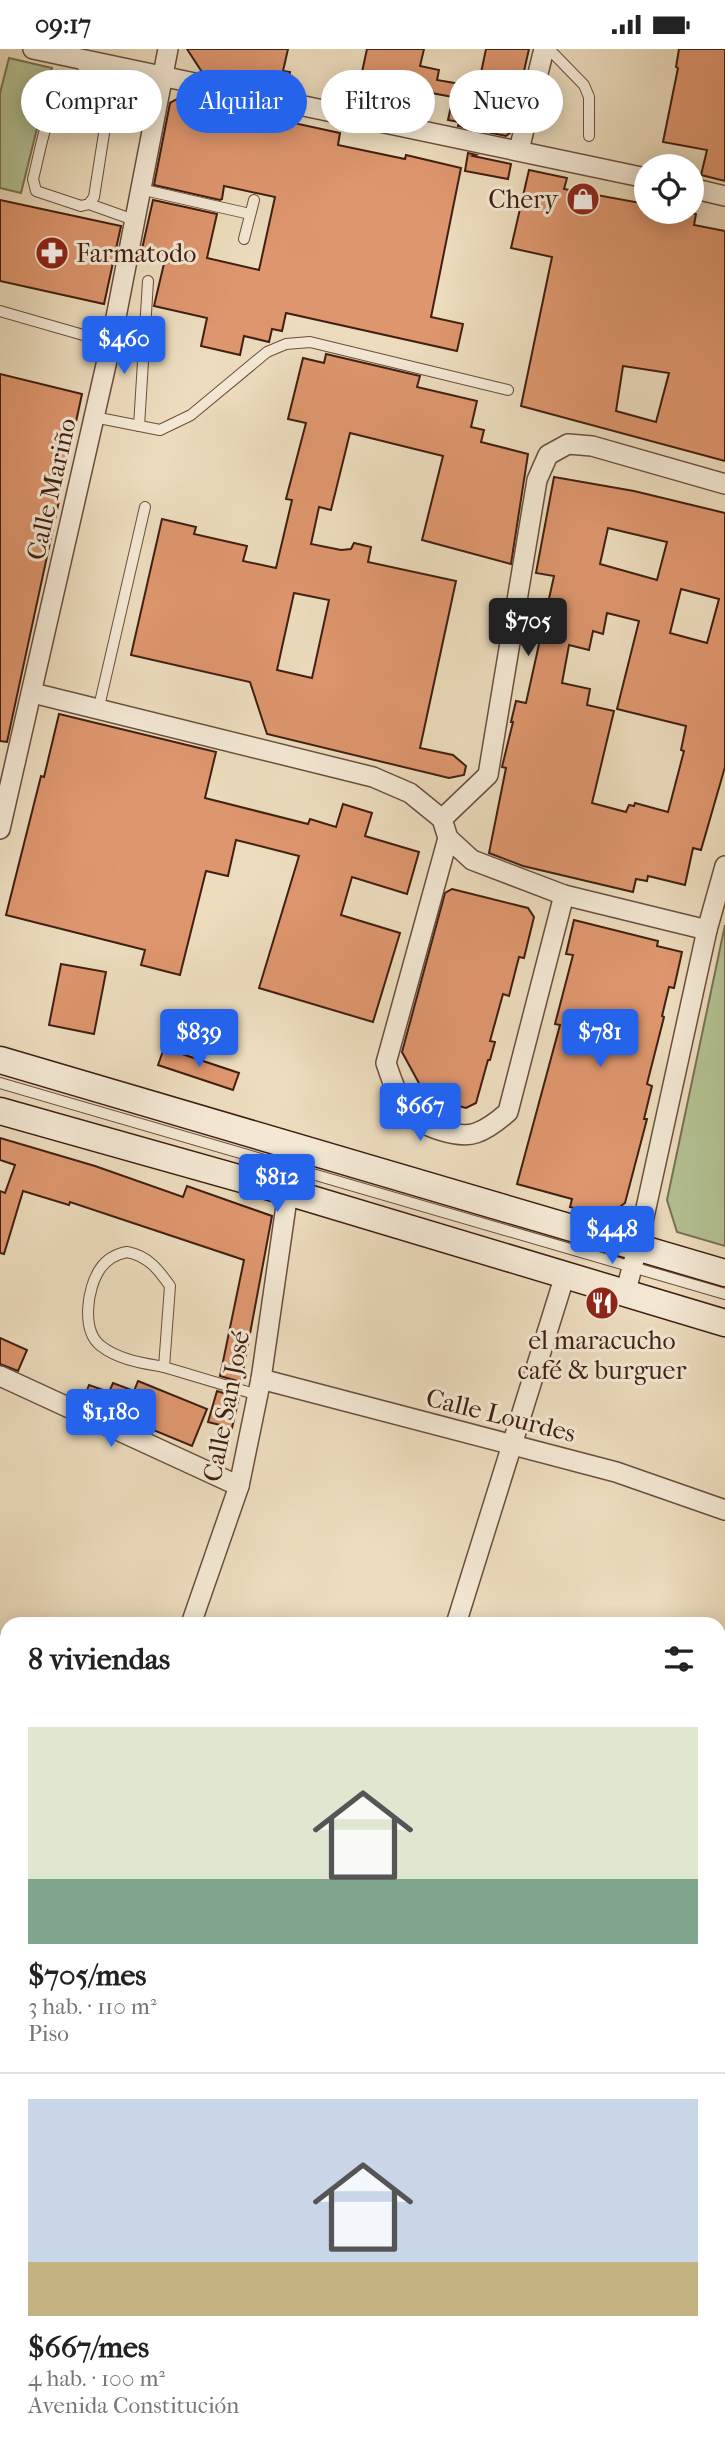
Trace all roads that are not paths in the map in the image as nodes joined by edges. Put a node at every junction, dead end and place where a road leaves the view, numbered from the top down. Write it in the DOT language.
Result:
graph roads {
  1 [pos="33,49"];
  2 [pos="168,49"];
  3 [pos="546,49"];
  4 [pos="85,59"];
  5 [pos="83,70"];
  6 [pos="163,75"];
  7 [pos="46,133"];
  8 [pos="104,133"];
  9 [pos="589,136"];
  10 [pos="519,150"];
  11 [pos="634,175"];
  12 [pos="140,190"];
  13 [pos="704,191"];
  14 [pos="725,196"];
  15 [pos="254,200"];
  16 [pos="89,204"];
  17 [pos="250,213"];
  18 [pos="134,221"];
  19 [pos="244,239"];
  20 [pos="148,281"];
  21 [pos="0,311"];
  22 [pos="111,343"];
  23 [pos="508,390"];
  24 [pos="94,417"];
  25 [pos="139,426"];
  26 [pos="725,484"];
  27 [pos="145,507"];
  28 [pos="33,693"];
  29 [pos="98,711"];
  30 [pos="0,829"];
  31 [pos="445,829"];
  32 [pos="725,866"];
  33 [pos="564,895"];
  34 [pos="707,930"];
  35 [pos="0,1060"];
  36 [pos="0,1083"];
  37 [pos="0,1111"];
  38 [pos="288,1192"];
  39 [pos="635,1258"];
  40 [pos="725,1273"];
  41 [pos="565,1275"];
  42 [pos="625,1294"];
  43 [pos="725,1294"];
  44 [pos="725,1323"];
  45 [pos="164,1367"];
  46 [pos="0,1376"];
  47 [pos="260,1387"];
  48 [pos="512,1446"];
  49 [pos="239,1486"];
  50 [pos="725,1510"];
  51 [pos="193,1617"];
  52 [pos="458,1617"];
  1 -- 4 [label="street"];
  2 -- 6 [label="street, Calle Mariño"];
  3 -- 9 [label="lane"];
  3 -- 10 [label="street"];
  4 -- 5 [label="lane"];
  4 -- 6 [label="street"];
  6 -- 10 [label="street"];
  6 -- 12 [label="street, Calle Mariño"];
  7 -- 16 [label="lane"];
  8 -- 16 [label="lane"];
  10 -- 11 [label="street"];
  12 -- 17 [label="lane"];
  12 -- 18 [label="street, Calle Mariño"];
  13 -- 14 [label="street"];
  15 -- 17 [label="lane"];
  16 -- 18 [label="lane"];
  17 -- 19 [label="lane"];
  18 -- 22 [label="street, Calle Mariño"];
  20 -- 25 [label="lane"];
  21 -- 22 [label="lane"];
  22 -- 24 [label="street, Calle Mariño"];
  23 -- 25 [label="lane"];
  24 -- 25 [label="lane"];
  24 -- 28 [label="street, Calle Mariño"];
  26 -- 31 [label="street"];
  27 -- 29 [label="lane"];
  28 -- 29 [label="street"];
  28 -- 30 [label="street, Calle Mariño"];
  29 -- 31 [label="street"];
  31 -- 33 [label="street"];
  31 -- 33 [label="street"];
  32 -- 34 [label="street"];
  33 -- 34 [label="street"];
  34 -- 39 [label="street"];
  35 -- 39 [label="street"];
  36 -- 39 [label="lane"];
  37 -- 38 [label="street"];
  38 -- 41 [label="street"];
  38 -- 47 [label="street, Calle San José"];
  39 -- 40 [label="street"];
  39 -- 42 [label="street"];
  39 -- 43 [label="lane"];
  41 -- 42 [label="street"];
  41 -- 48 [label="street"];
  42 -- 44 [label="street"];
  45 -- 45 [label="lane"];
  45 -- 47 [label="lane"];
  46 -- 49 [label="street"];
  47 -- 48 [label="street, Calle Lourdes"];
  47 -- 49 [label="street, Calle San José"];
  48 -- 50 [label="street, Calle Lourdes"];
  48 -- 52 [label="street"];
  49 -- 51 [label="street, Calle San José"];
}
